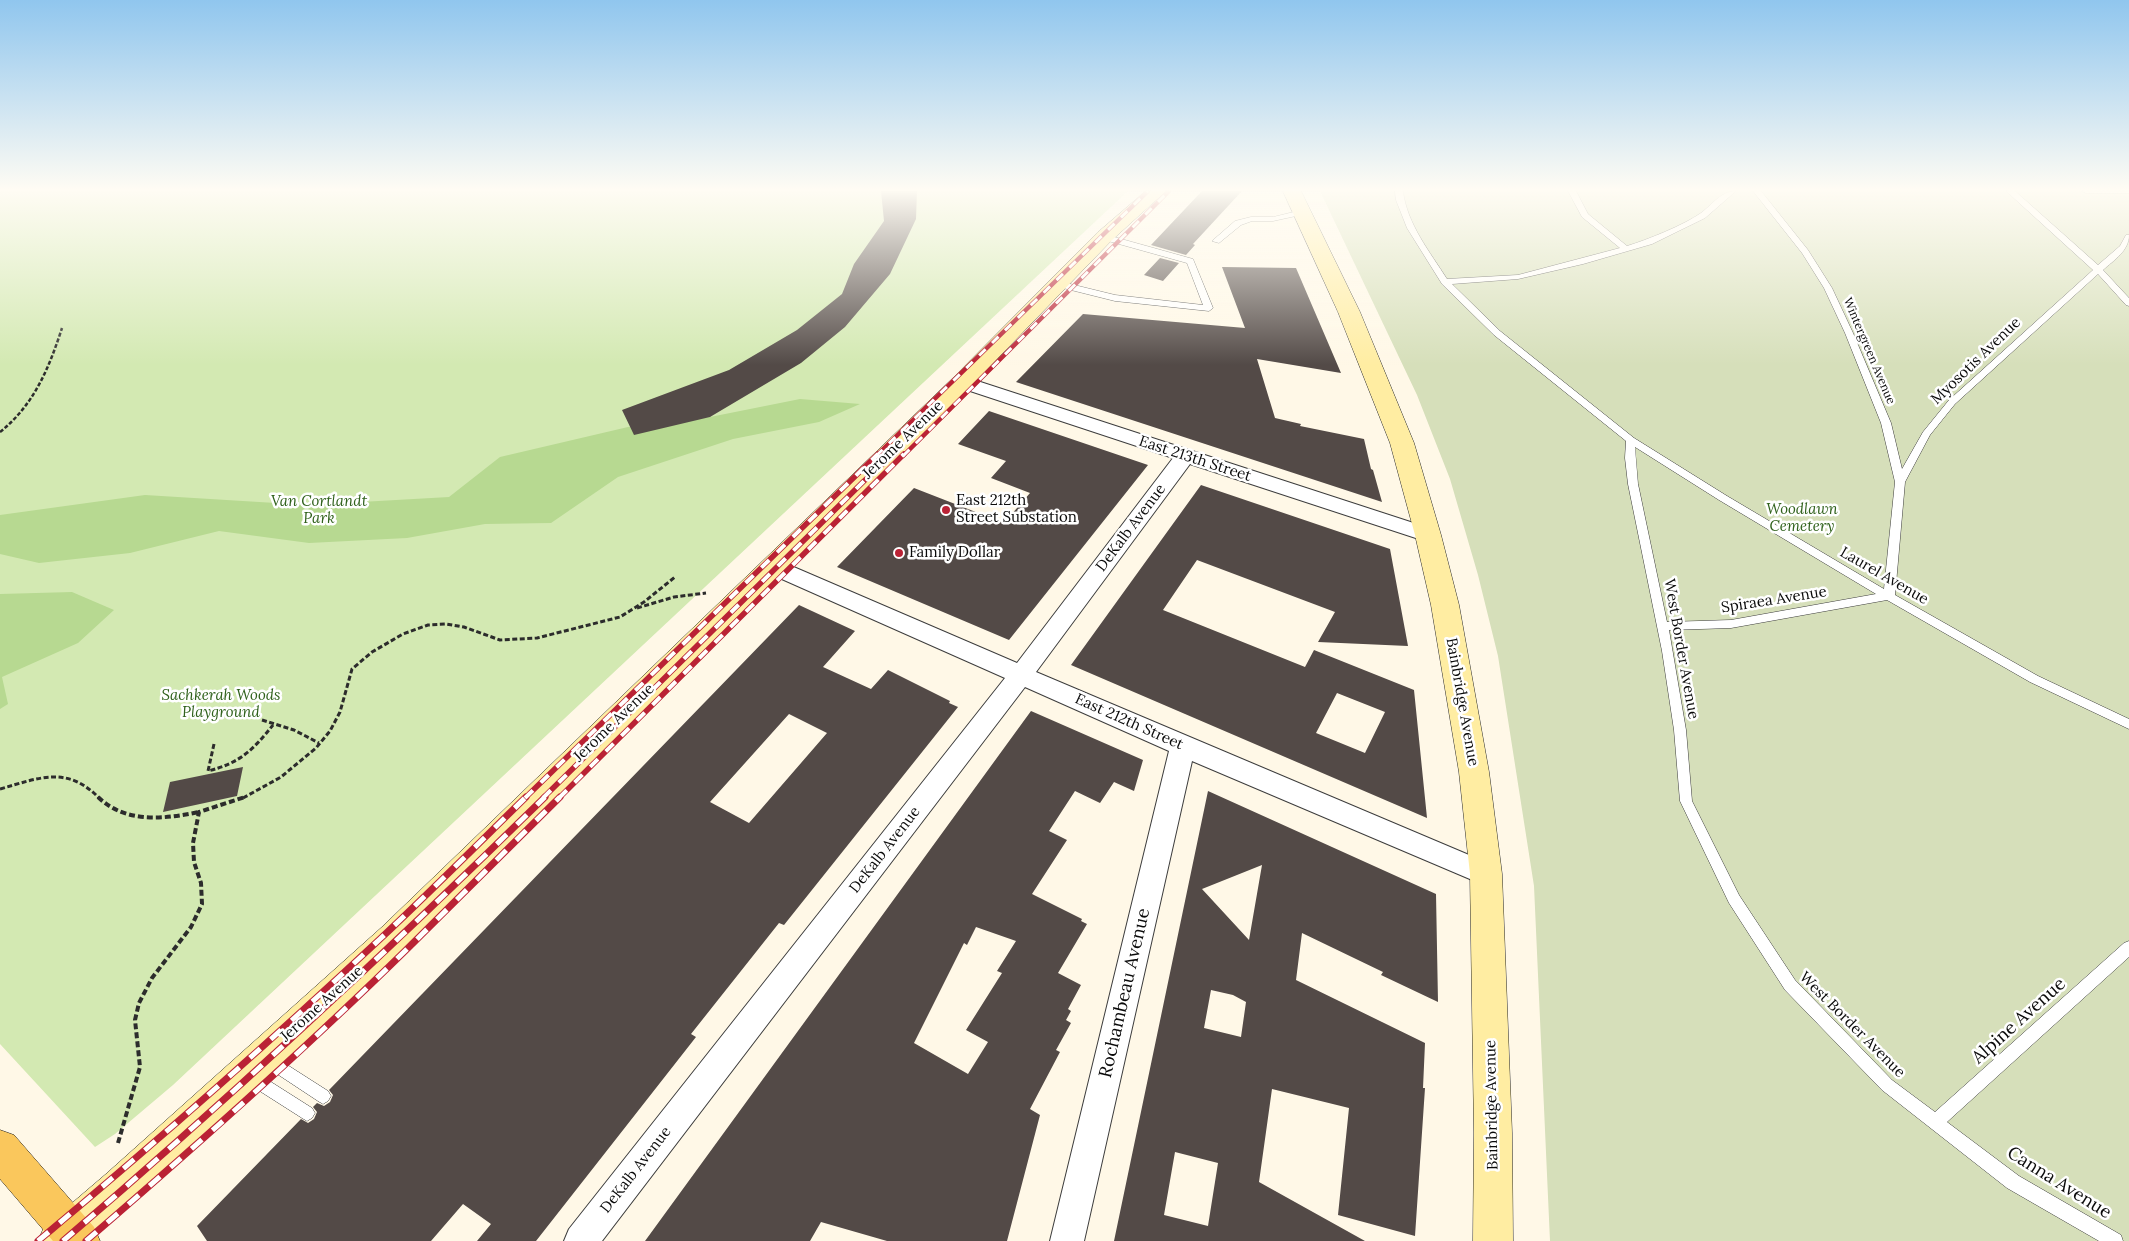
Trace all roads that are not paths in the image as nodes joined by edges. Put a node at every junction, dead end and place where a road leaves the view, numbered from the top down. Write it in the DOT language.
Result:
graph roads {
  1 [pos="1092,249"];
  2 [pos="1147,249"];
  3 [pos="1320,249"];
  4 [pos="1424,249"];
  5 [pos="1626,249"];
  6 [pos="1803,249"];
  7 [pos="2075,249"];
  8 [pos="2120,249"];
  9 [pos="2097,269"];
  10 [pos="1445,282"];
  11 [pos="1058,284"];
  12 [pos="2129,303"];
  13 [pos="962,382"];
  14 [pos="1631,440"];
  15 [pos="1185,456"];
  16 [pos="1900,482"];
  17 [pos="1428,535"];
  18 [pos="774,566"];
  19 [pos="1889,596"];
  20 [pos="1663,626"];
  21 [pos="1021,675"];
  22 [pos="2129,724"];
  23 [pos="1183,746"];
  24 [pos="1486,874"];
  25 [pos="2129,948"];
  26 [pos="254,1065"];
  27 [pos="323,1096"];
  28 [pos="307,1113"];
  29 [pos="1935,1122"];
  30 [pos="0,1149"];
  31 [pos="70,1237"];
  32 [pos="581,1241"];
  33 [pos="1066,1241"];
  34 [pos="1493,1241"];
  35 [pos="2115,1241"];
  1 -- 11 [label="main road, Jerome Avenue"];
  2 -- 11 [label="lane"];
  3 -- 17 [label="main road, Bainbridge Avenue"];
  4 -- 10 [label="lane"];
  5 -- 10 [label="lane"];
  6 -- 16 [label="lane, Wintergreen Avenue"];
  7 -- 9 [label="lane"];
  8 -- 9 [label="lane, Myosotis Avenue"];
  9 -- 12 [label="lane"];
  9 -- 16 [label="lane, Myosotis Avenue"];
  10 -- 14 [label="lane"];
  11 -- 13 [label="main road, Jerome Avenue"];
  13 -- 15 [label="street, East 213th Street"];
  13 -- 18 [label="main road, Jerome Avenue"];
  14 -- 19 [label="lane, Laurel Avenue"];
  14 -- 20 [label="lane, West Border Avenue"];
  15 -- 17 [label="street, East 213th Street"];
  15 -- 21 [label="street, DeKalb Avenue"];
  16 -- 19 [label="lane, Myosotis Avenue"];
  17 -- 24 [label="main road, Bainbridge Avenue"];
  18 -- 21 [label="street, East 212th Street"];
  18 -- 26 [label="main road, Jerome Avenue"];
  19 -- 20 [label="lane, Spiraea Avenue"];
  19 -- 22 [label="lane, Laurel Avenue"];
  20 -- 29 [label="lane, West Border Avenue"];
  21 -- 23 [label="street, East 212th Street"];
  21 -- 32 [label="street, DeKalb Avenue"];
  23 -- 24 [label="street, East 212th Street"];
  23 -- 33 [label="street, Rochambeau Avenue"];
  24 -- 34 [label="main road, Bainbridge Avenue"];
  25 -- 29 [label="lane, Alpine Avenue"];
  26 -- 27 [label="lane"];
  26 -- 28 [label="lane"];
  26 -- 31 [label="main road, Jerome Avenue"];
  29 -- 35 [label="lane, Canna Avenue"];
  30 -- 31 [label="main road"];
}
